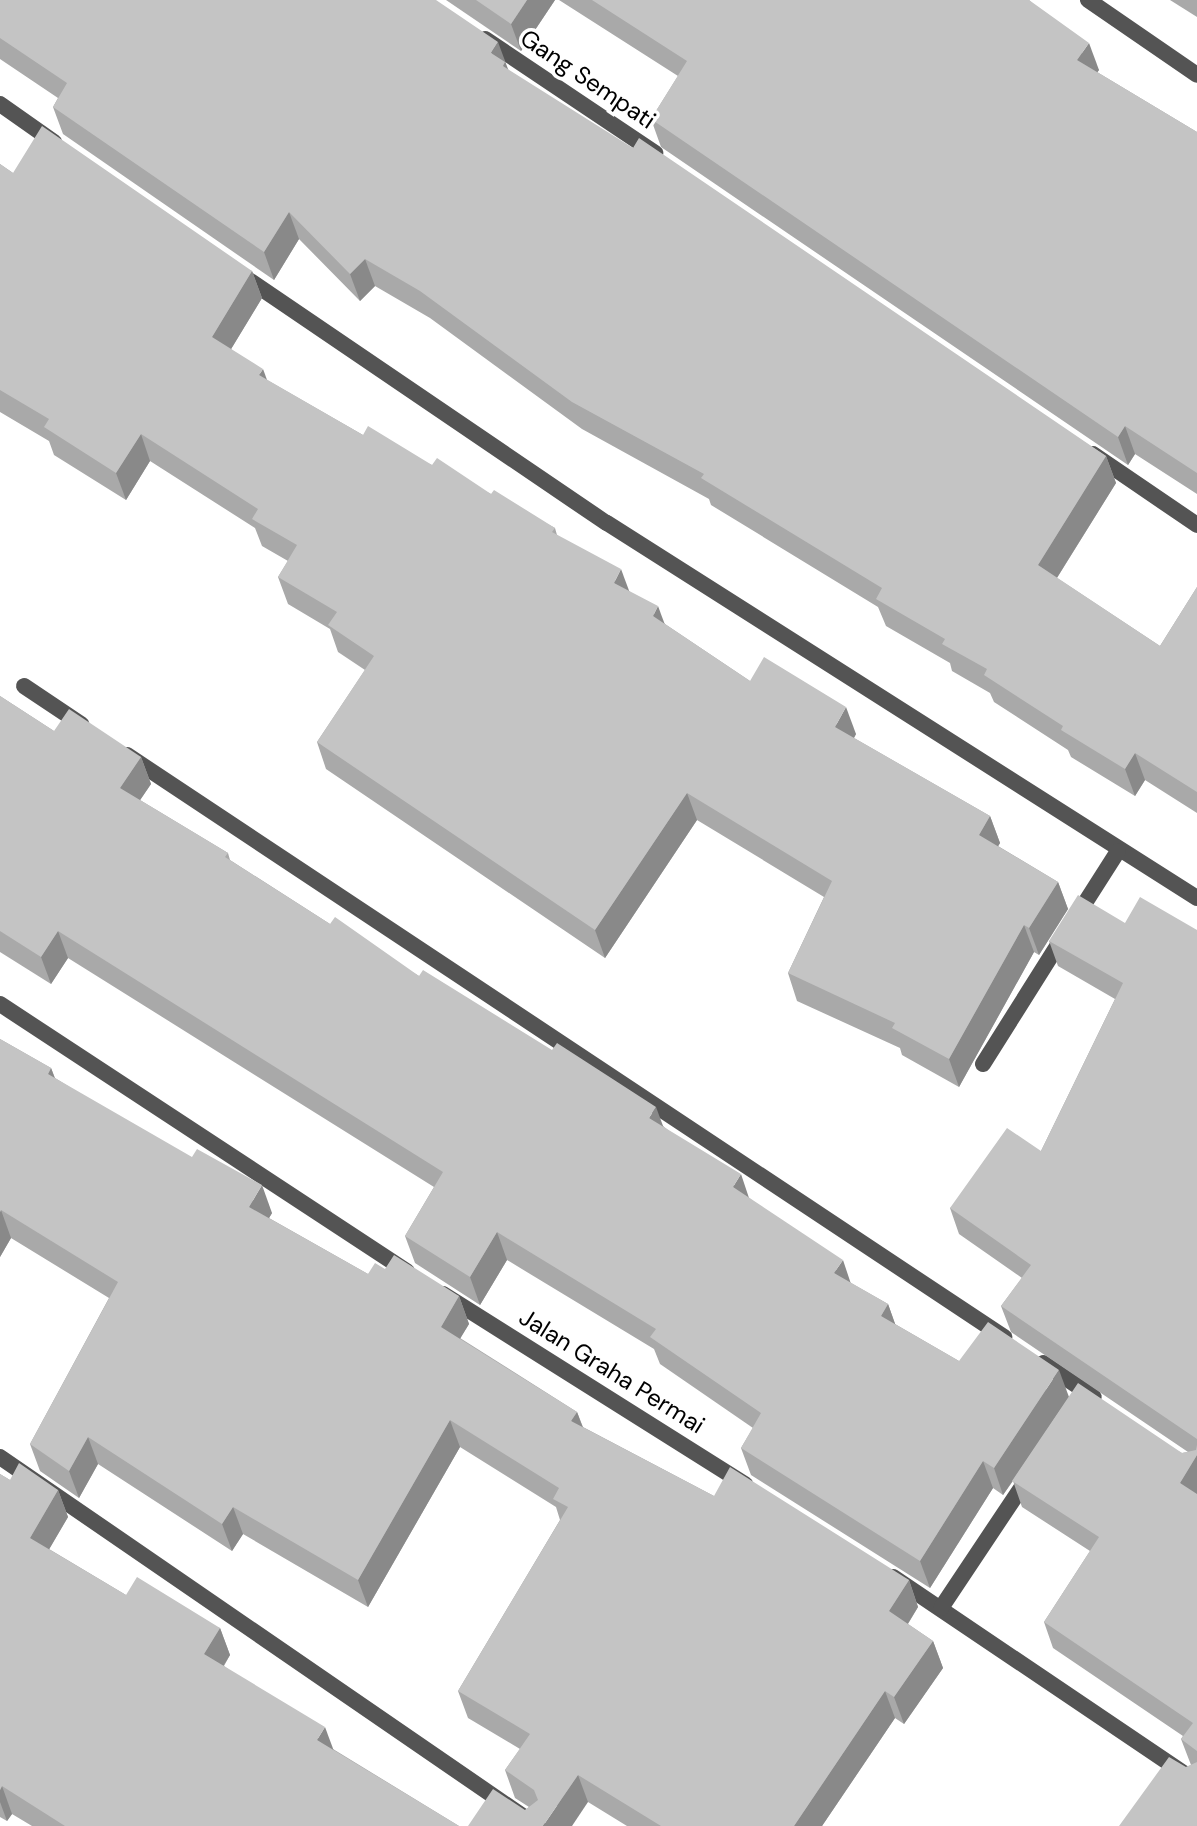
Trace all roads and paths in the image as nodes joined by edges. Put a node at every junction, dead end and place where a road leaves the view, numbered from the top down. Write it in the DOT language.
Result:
graph roads {
  1 [pos="1088,0"];
  2 [pos="464,25"];
  3 [pos="1197,75"];
  4 [pos="0,104"];
  5 [pos="75,157"];
  6 [pos="665,160"];
  7 [pos="224,263"];
  8 [pos="1080,445"];
  9 [pos="1197,525"];
  10 [pos="24,686"];
  11 [pos="1118,851"];
  12 [pos="1197,898"];
  13 [pos="0,1004"];
  14 [pos="983,1064"];
  15 [pos="1111,1409"];
  16 [pos="1044,1455"];
  17 [pos="0,1457"];
  18 [pos="755,1490"];
  19 [pos="875,1566"];
  20 [pos="941,1608"];
  21 [pos="1197,1782"];
  22 [pos="537,1826"];
  1 -- 3 [label="street"];
  2 -- 6 [label="street, Gang Sempati"];
  4 -- 5 [label="street"];
  7 -- 11 [label="street"];
  8 -- 9 [label="street"];
  10 -- 15 [label="street"];
  11 -- 12 [label="street"];
  11 -- 14 [label="street"];
  13 -- 18 [label="street, Jalan Graha Permai"];
  16 -- 20 [label="street"];
  17 -- 22 [label="street"];
  19 -- 20 [label="street"];
  20 -- 21 [label="street"];
}
